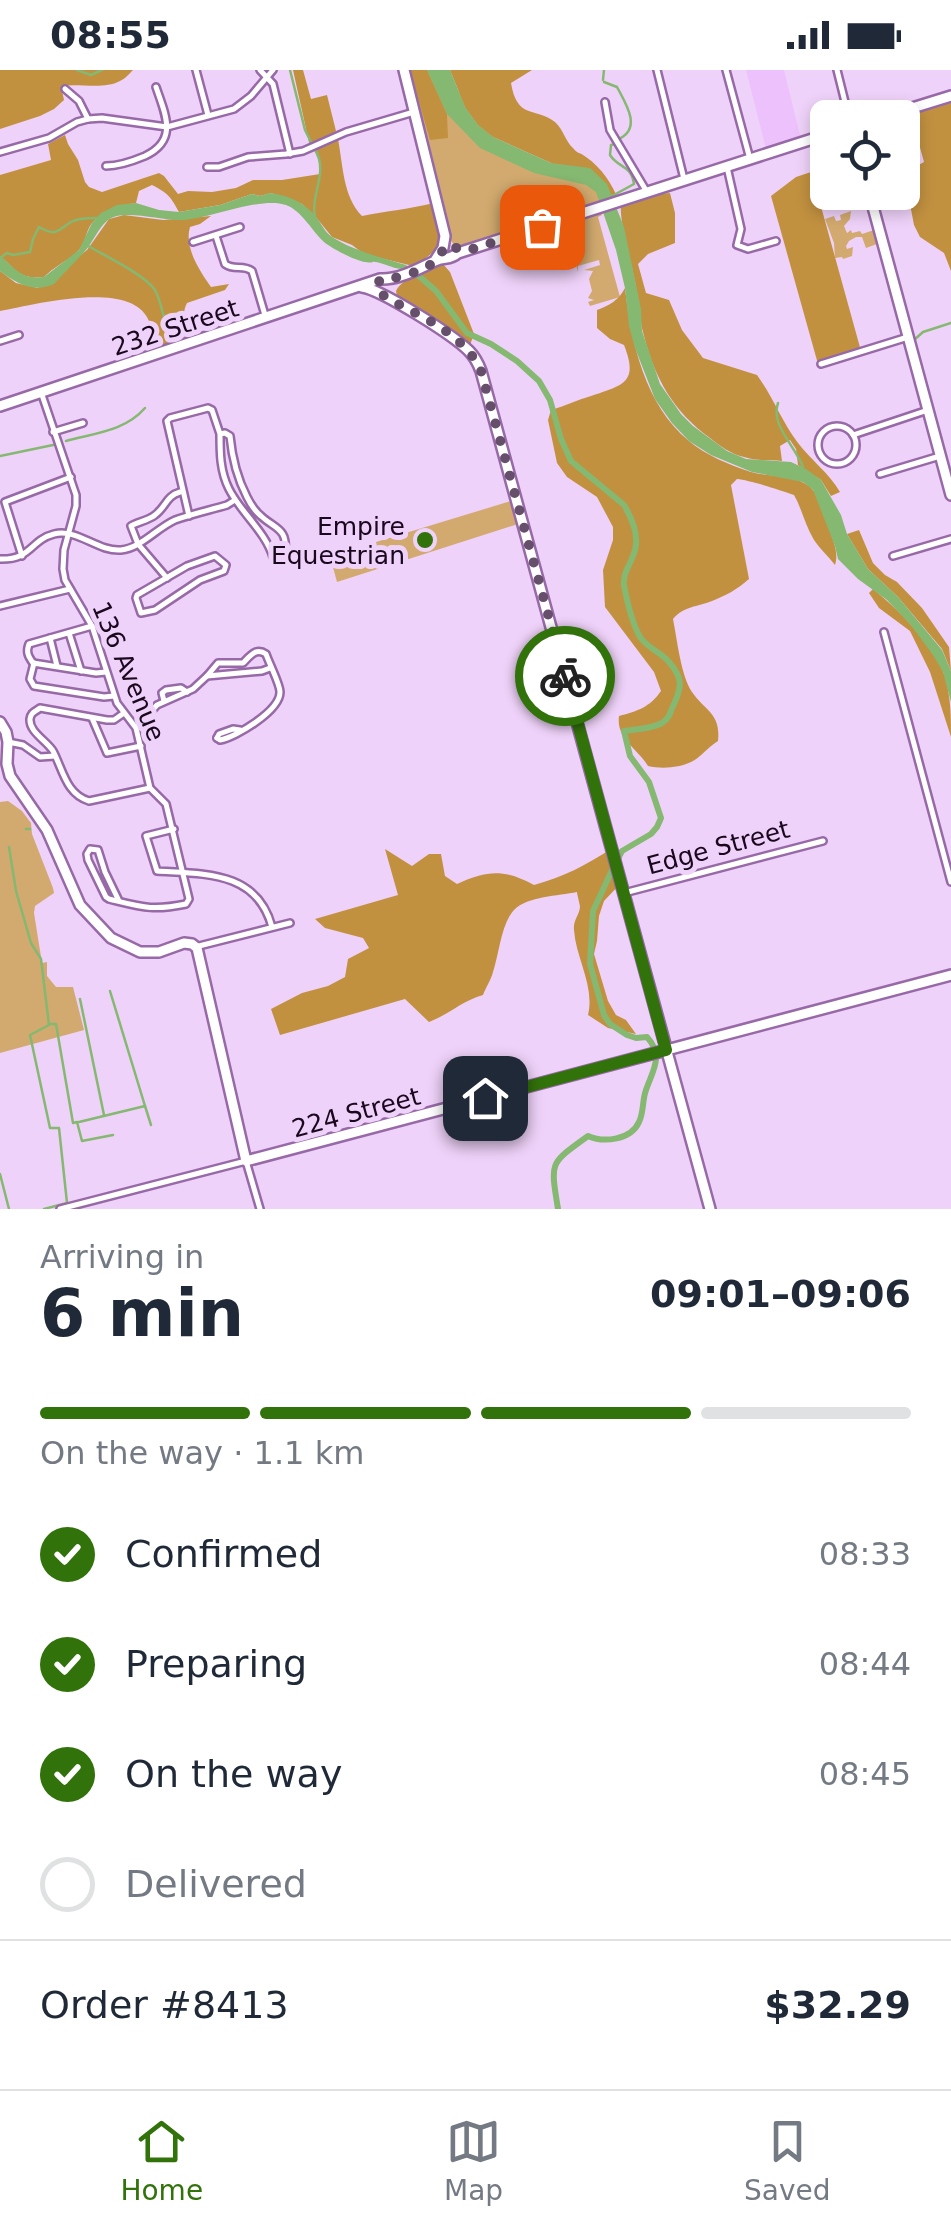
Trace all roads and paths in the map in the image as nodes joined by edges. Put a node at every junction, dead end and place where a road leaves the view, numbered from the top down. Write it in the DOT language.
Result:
graph roads {
  1 [pos="196,70"];
  2 [pos="260,70"];
  3 [pos="273,70"];
  4 [pos="404,70"];
  5 [pos="657,70"];
  6 [pos="726,70"];
  7 [pos="837,70"];
  8 [pos="268,77"];
  9 [pos="156,86"];
  10 [pos="65,89"];
  11 [pos="951,96"];
  12 [pos="844,100"];
  13 [pos="606,102"];
  14 [pos="920,106"];
  15 [pos="414,112"];
  16 [pos="208,116"];
  17 [pos="88,119"];
  18 [pos="167,127"];
  19 [pos="810,140"];
  20 [pos="0,152"];
  21 [pos="290,154"];
  22 [pos="750,159"];
  23 [pos="106,166"];
  24 [pos="726,166"];
  25 [pos="207,167"];
  26 [pos="684,180"];
  27 [pos="647,192"];
  28 [pos="874,210"];
  29 [pos="240,227"];
  30 [pos="216,236"];
  31 [pos="776,241"];
  32 [pos="193,242"];
  33 [pos="451,251"];
  34 [pos="384,287"];
  35 [pos="266,318"];
  36 [pos="19,335"];
  37 [pos="908,337"];
  38 [pos="0,342"];
  39 [pos="821,364"];
  40 [pos="41,392"];
  41 [pos="0,406"];
  42 [pos="928,410"];
  43 [pos="83,423"];
  44 [pos="53,432"];
  45 [pos="220,434"];
  46 [pos="853,435"];
  47 [pos="940,456"];
  48 [pos="237,472"];
  49 [pos="880,474"];
  50 [pos="70,477"];
  51 [pos="225,478"];
  52 [pos="181,491"];
  53 [pos="951,495"];
  54 [pos="236,500"];
  55 [pos="188,516"];
  56 [pos="69,534"];
  57 [pos="951,538"];
  58 [pos="138,544"];
  59 [pos="22,556"];
  60 [pos="893,556"];
  61 [pos="0,559"];
  62 [pos="167,578"];
  63 [pos="70,588"];
  64 [pos="0,606"];
  65 [pos="92,626"];
  66 [pos="884,632"];
  67 [pos="69,633"];
  68 [pos="50,638"];
  69 [pos="34,663"];
  70 [pos="57,666"];
  71 [pos="270,668"];
  72 [pos="81,671"];
  73 [pos="106,672"];
  74 [pos="207,676"];
  75 [pos="114,696"];
  76 [pos="124,713"];
  77 [pos="92,718"];
  78 [pos="0,722"];
  79 [pos="136,728"];
  80 [pos="218,738"];
  81 [pos="8,742"];
  82 [pos="141,746"];
  83 [pos="55,756"];
  84 [pos="150,788"];
  85 [pos="174,829"];
  86 [pos="823,841"];
  87 [pos="183,873"];
  88 [pos="951,882"];
  89 [pos="624,892"];
  90 [pos="119,901"];
  91 [pos="290,923"];
  92 [pos="272,927"];
  93 [pos="196,947"];
  94 [pos="951,975"];
  95 [pos="660,1051"];
  96 [pos="246,1161"];
  97 [pos="60,1209"];
  98 [pos="260,1209"];
  99 [pos="710,1209"];
  1 -- 16 [label="street"];
  2 -- 8 [label="street"];
  3 -- 8 [label="street"];
  4 -- 15 [label="street"];
  5 -- 26 [label="street"];
  6 -- 22 [label="street"];
  7 -- 12 [label="street"];
  8 -- 16 [label="street"];
  8 -- 21 [label="street"];
  9 -- 18 [label="street"];
  10 -- 17 [label="street"];
  11 -- 14 [label="street"];
  13 -- 27 [label="street"];
  15 -- 21 [label="street"];
  15 -- 33 [label="street"];
  16 -- 18 [label="street"];
  17 -- 18 [label="street"];
  17 -- 20 [label="street"];
  18 -- 23 [label="street"];
  19 -- 22 [label="street, 232 Street"];
  21 -- 25 [label="street"];
  22 -- 24 [label="street, 232 Street"];
  24 -- 26 [label="street, 232 Street"];
  24 -- 31 [label="street"];
  26 -- 27 [label="street, 232 Street"];
  27 -- 33 [label="street, 232 Street"];
  28 -- 37 [label="street"];
  29 -- 30 [label="street"];
  30 -- 32 [label="street"];
  30 -- 35 [label="street"];
  33 -- 34 [label="street, 232 Street"];
  34 -- 35 [label="street, 232 Street"];
  34 -- 89 [label="street"];
  35 -- 40 [label="street, 232 Street"];
  36 -- 38 [label="street"];
  37 -- 39 [label="street"];
  37 -- 42 [label="street"];
  40 -- 41 [label="street, 232 Street"];
  40 -- 44 [label="street, 136 Avenue"];
  42 -- 46 [label="street"];
  42 -- 47 [label="street"];
  43 -- 44 [label="street"];
  44 -- 50 [label="street, 136 Avenue"];
  45 -- 48 [label="street"];
  45 -- 51 [label="street"];
  45 -- 52 [label="street"];
  46 -- 46 [label="street"];
  47 -- 49 [label="street"];
  47 -- 53 [label="street"];
  48 -- 51 [label="street"];
  48 -- 54 [label="street"];
  50 -- 56 [label="street, 136 Avenue"];
  50 -- 59 [label="street"];
  51 -- 54 [label="street"];
  52 -- 55 [label="street"];
  52 -- 58 [label="street"];
  54 -- 55 [label="street"];
  55 -- 58 [label="street"];
  56 -- 58 [label="street"];
  56 -- 59 [label="street"];
  56 -- 63 [label="street, 136 Avenue"];
  57 -- 60 [label="street"];
  58 -- 62 [label="street"];
  59 -- 61 [label="street"];
  62 -- 62 [label="street"];
  63 -- 64 [label="street"];
  63 -- 65 [label="street, 136 Avenue"];
  65 -- 67 [label="street"];
  65 -- 73 [label="street, 136 Avenue"];
  66 -- 88 [label="street"];
  67 -- 68 [label="street"];
  67 -- 72 [label="street"];
  68 -- 69 [label="street"];
  68 -- 70 [label="street"];
  69 -- 70 [label="street"];
  69 -- 75 [label="street"];
  70 -- 72 [label="street"];
  71 -- 74 [label="street"];
  71 -- 74 [label="street"];
  71 -- 80 [label="street"];
  72 -- 73 [label="street"];
  73 -- 75 [label="street, 136 Avenue"];
  74 -- 79 [label="street"];
  75 -- 76 [label="street, 136 Avenue"];
  76 -- 77 [label="street"];
  76 -- 79 [label="street, 136 Avenue"];
  77 -- 82 [label="street"];
  77 -- 83 [label="street"];
  78 -- 81 [label="street"];
  79 -- 82 [label="street, 136 Avenue"];
  81 -- 83 [label="street"];
  81 -- 93 [label="street"];
  82 -- 84 [label="street, 136 Avenue"];
  83 -- 84 [label="street"];
  84 -- 85 [label="street, 136 Avenue"];
  85 -- 87 [label="street, 136 Avenue"];
  85 -- 87 [label="street"];
  86 -- 89 [label="street, Edge Street"];
  87 -- 90 [label="street, 136 Avenue"];
  87 -- 92 [label="street"];
  89 -- 95 [label="street"];
  90 -- 90 [label="street"];
  91 -- 92 [label="street"];
  92 -- 93 [label="street"];
  93 -- 96 [label="street"];
  94 -- 95 [label="street, 224 Street"];
  95 -- 96 [label="street, 224 Street"];
  95 -- 99 [label="street"];
  96 -- 97 [label="street, 224 Street"];
  96 -- 98 [label="street"];
}
